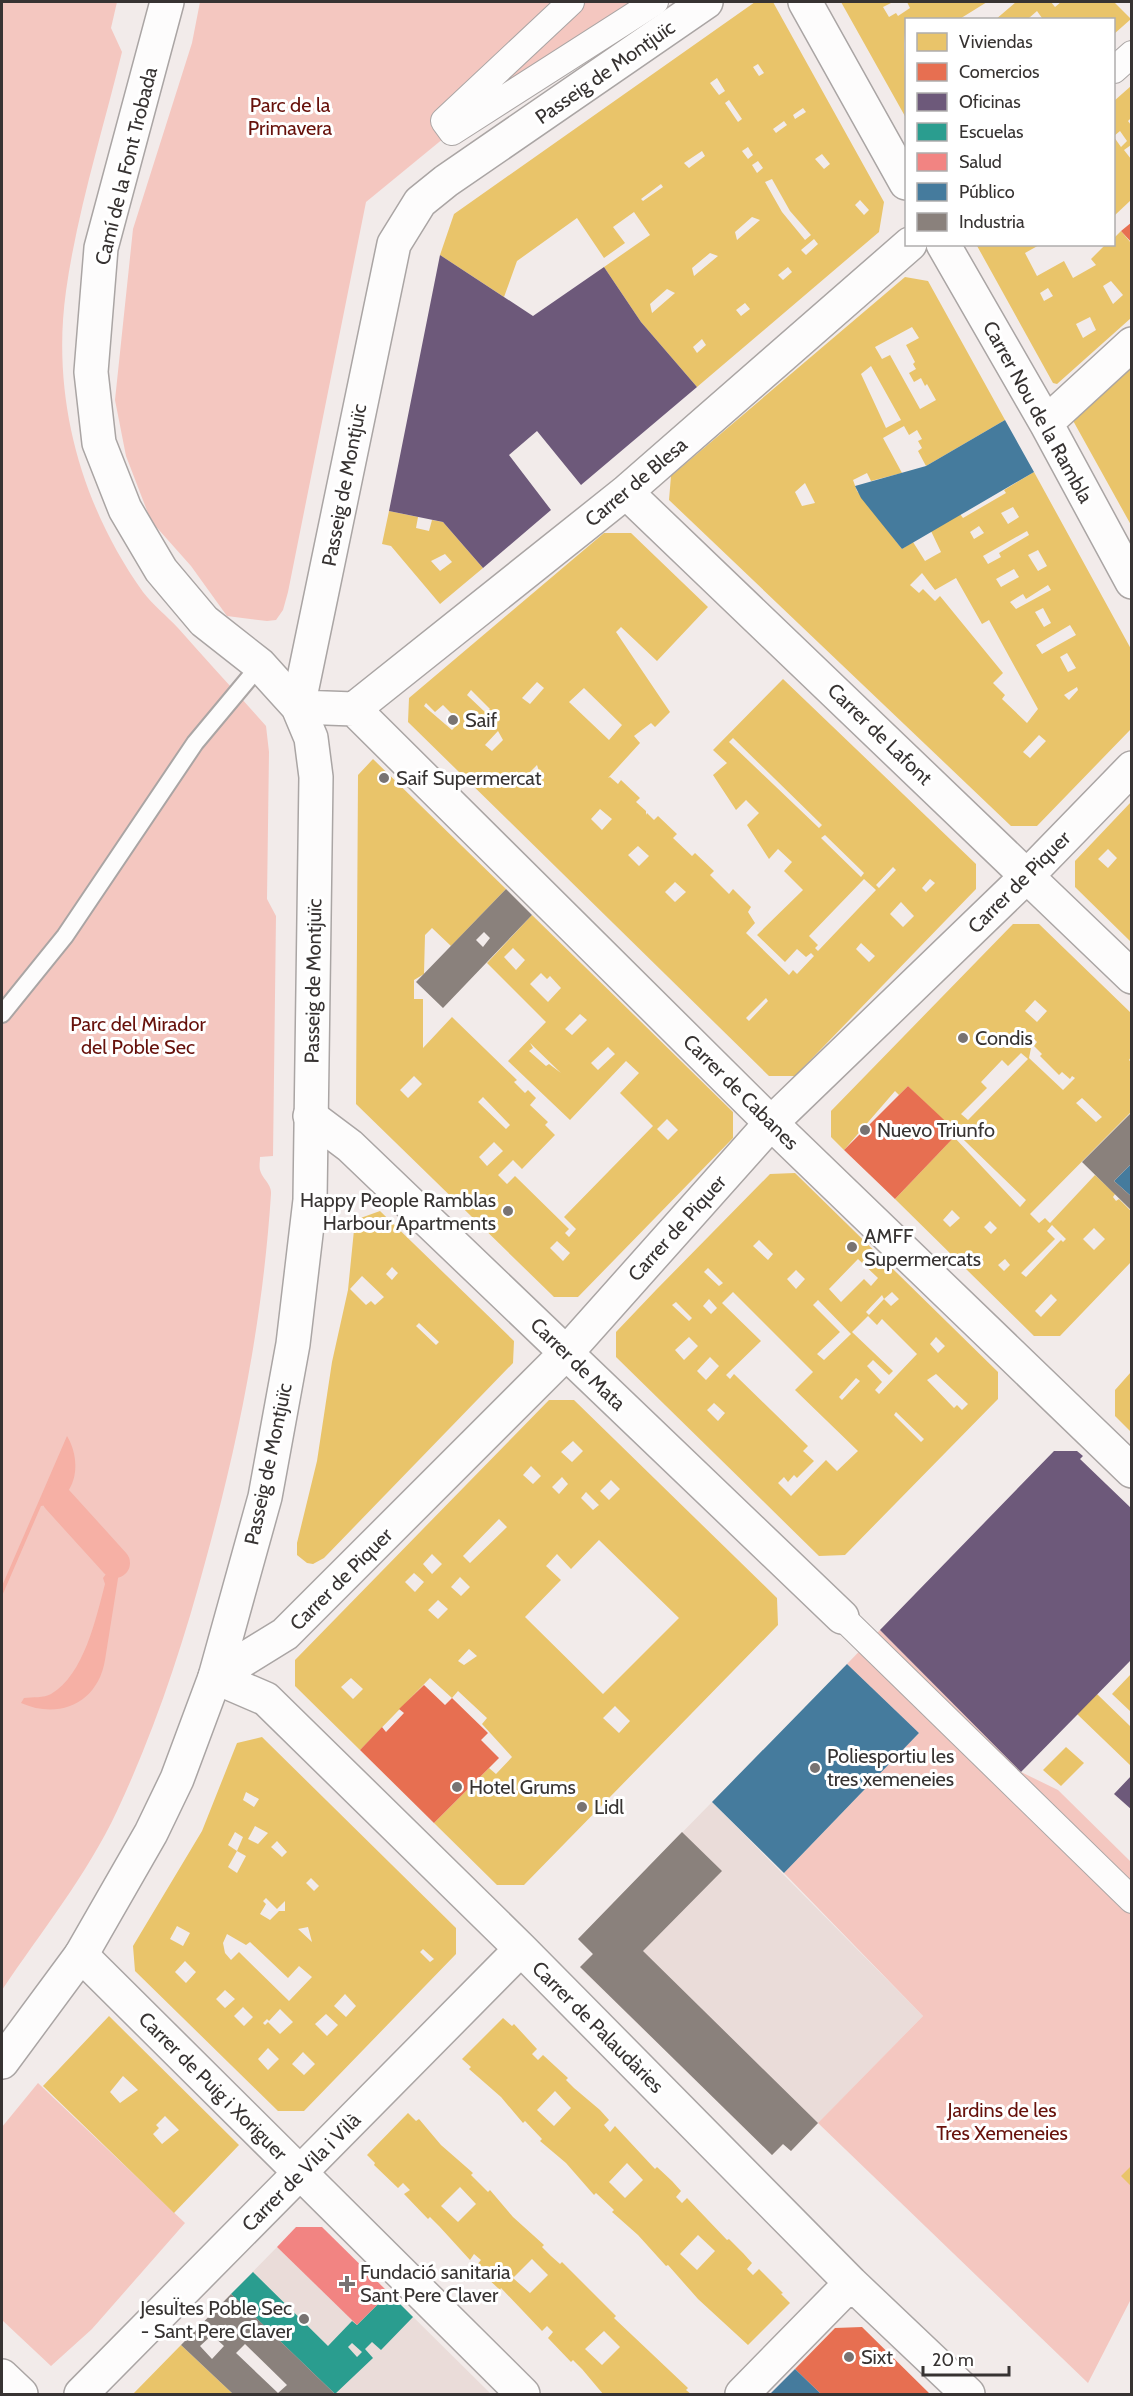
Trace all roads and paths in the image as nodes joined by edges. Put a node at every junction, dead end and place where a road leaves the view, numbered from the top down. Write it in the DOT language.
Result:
graph roads {
  1 [pos="166,2"];
  2 [pos="572,2"];
  3 [pos="655,2"];
  4 [pos="706,2"];
  5 [pos="805,2"];
  6 [pos="1131,54"];
  7 [pos="1115,68"];
  8 [pos="905,181"];
  9 [pos="908,246"];
  10 [pos="944,246"];
  11 [pos="1131,344"];
  12 [pos="1046,423"];
  13 [pos="626,492"];
  14 [pos="1131,582"];
  15 [pos="260,665"];
  16 [pos="298,707"];
  17 [pos="354,710"];
  18 [pos="1131,768"];
  19 [pos="1028,875"];
  20 [pos="1131,977"];
  21 [pos="2,1014"];
  22 [pos="310,1116"];
  23 [pos="771,1123"];
  24 [pos="566,1353"];
  25 [pos="1131,1471"];
  26 [pos="842,1617"];
  27 [pos="215,1677"];
  28 [pos="1131,1900"];
  29 [pos="521,1948"];
  30 [pos="81,1955"];
  31 [pos="2,2062"];
  32 [pos="301,2173"];
  33 [pos="851,2283"];
  34 [pos="2,2376"];
  35 [pos="21,2394"];
  36 [pos="81,2394"];
  37 [pos="524,2394"];
  38 [pos="742,2394"];
  39 [pos="968,2394"];
  1 -- 15 [label="street, Camí de la Font Trobada"];
  2 -- 3 [label="street"];
  4 -- 16 [label="street, Passeig de Montjuïc"];
  5 -- 8 [label="street"];
  6 -- 7 [label="street"];
  9 -- 13 [label="street, Carrer de Blesa"];
  10 -- 12 [label="street, Carrer Nou de la Rambla"];
  11 -- 12 [label="street"];
  12 -- 14 [label="street, Carrer Nou de la Rambla"];
  13 -- 17 [label="street, Carrer de Blesa"];
  13 -- 19 [label="street, Carrer de Lafont"];
  15 -- 16 [label="street, Camí de la Font Trobada"];
  15 -- 21 [label="lane"];
  16 -- 17 [label="street"];
  16 -- 22 [label="street, Passeig de Montjuïc"];
  17 -- 23 [label="street, Carrer de Cabanes"];
  18 -- 19 [label="street, Carrer de Piquer"];
  19 -- 20 [label="street, Carrer de Lafont"];
  19 -- 23 [label="street, Carrer de Piquer"];
  22 -- 24 [label="street, Carrer de Mata"];
  22 -- 27 [label="street, Passeig de Montjuïc"];
  23 -- 24 [label="street, Carrer de Piquer"];
  23 -- 25 [label="street, Carrer de Cabanes"];
  24 -- 26 [label="street, Carrer de Mata"];
  24 -- 27 [label="street, Carrer de Piquer"];
  26 -- 28 [label="street"];
  27 -- 29 [label="street, Carrer de Palaudàries"];
  27 -- 30 [label="street, Passeig de Montjuïc"];
  29 -- 32 [label="street, Carrer de Vila i Vilà"];
  29 -- 33 [label="street, Carrer de Palaudàries"];
  30 -- 31 [label="street, Passeig de Montjuïc"];
  30 -- 32 [label="street, Carrer de Puig i Xoriguer"];
  32 -- 36 [label="street, Carrer de Vila i Vilà"];
  32 -- 37 [label="street, Carrer de Puig i Xoriguer"];
  33 -- 38 [label="street"];
  33 -- 39 [label="street, Carrer de Palaudàries"];
  34 -- 35 [label="street"];
}
